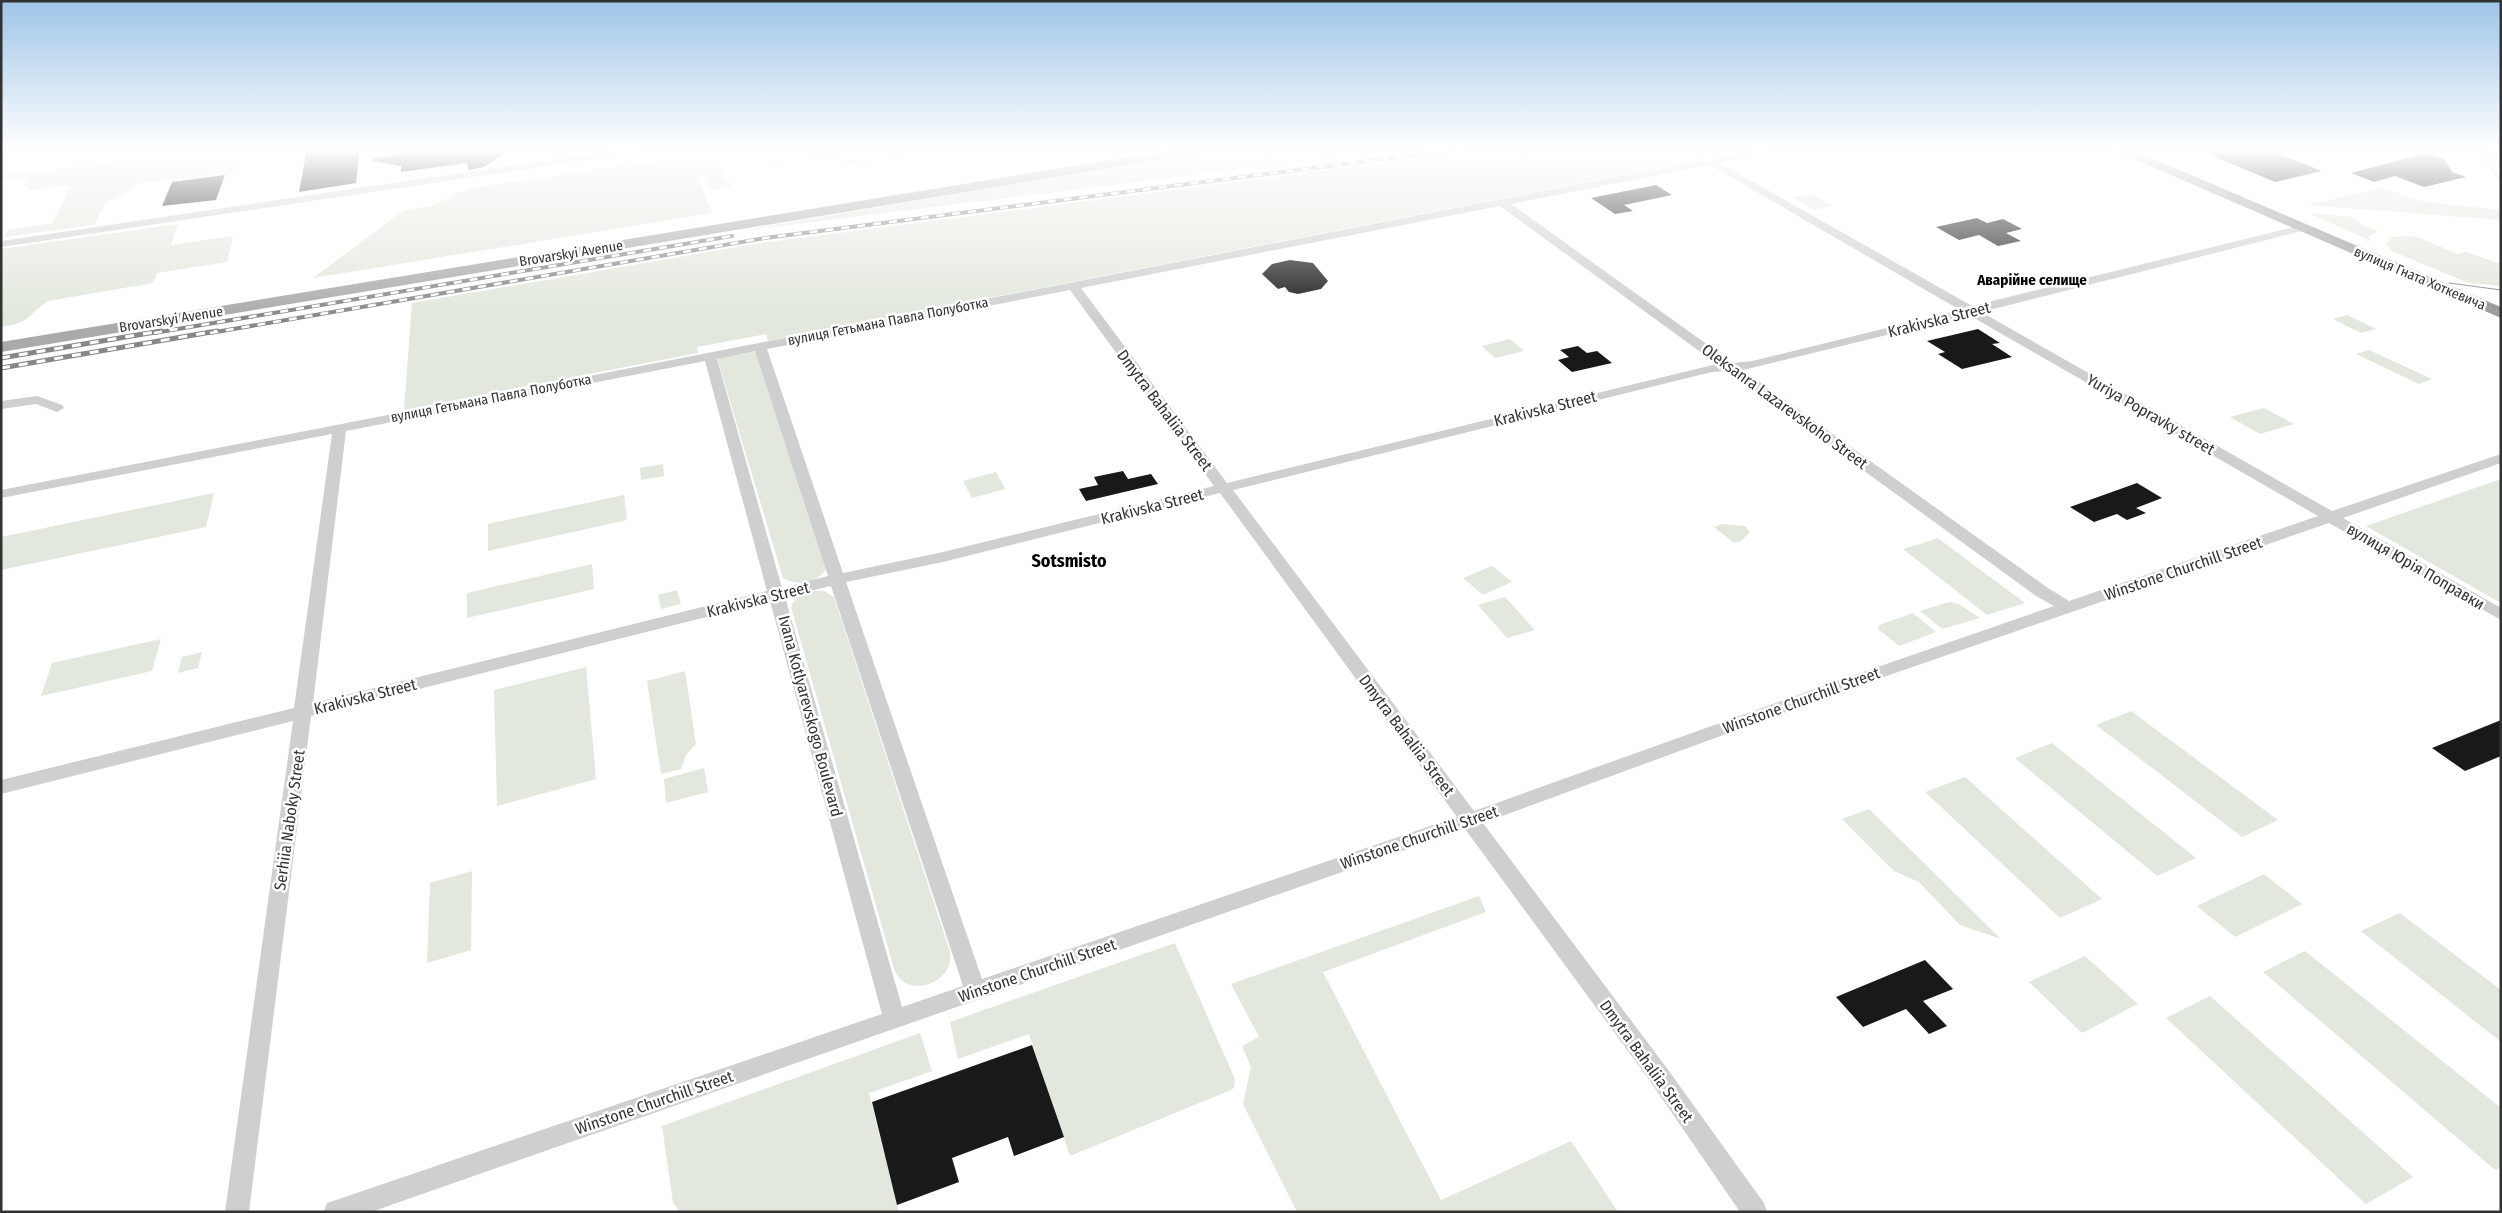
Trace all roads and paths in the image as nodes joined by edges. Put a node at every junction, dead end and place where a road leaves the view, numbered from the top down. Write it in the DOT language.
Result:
graph roads {
  1 [pos="260,206"];
  2 [pos="809,206"];
  3 [pos="859,206"];
  4 [pos="1483,206"];
  5 [pos="1507,206"];
  6 [pos="1788,206"];
  7 [pos="2250,206"];
  8 [pos="2272,206"];
  9 [pos="2302,228"];
  10 [pos="1,244"];
  11 [pos="1073,284"];
  12 [pos="2501,303"];
  13 [pos="1972,311"];
  14 [pos="2501,313"];
  15 [pos="18,345"];
  16 [pos="759,345"];
  17 [pos="1,348"];
  18 [pos="710,355"];
  19 [pos="1731,368"];
  20 [pos="1,405"];
  21 [pos="57,408"];
  22 [pos="340,427"];
  23 [pos="2501,458"];
  24 [pos="1224,488"];
  25 [pos="1,494"];
  26 [pos="2331,517"];
  27 [pos="838,579"];
  28 [pos="777,594"];
  29 [pos="2069,608"];
  30 [pos="2501,615"];
  31 [pos="303,712"];
  32 [pos="1,786"];
  33 [pos="1470,820"];
  34 [pos="975,991"];
  35 [pos="894,1019"];
  36 [pos="237,1212"];
  37 [pos="336,1212"];
  38 [pos="1755,1212"];
  1 -- 10 [label="street"];
  2 -- 15 [label="main road, Brovarskyi Avenue"];
  3 -- 15 [label="main road, Brovarskyi Avenue"];
  4 -- 11 [label="street, вулиця Гетьмана Павла Полуботка"];
  5 -- 19 [label="street, Oleksanra Lazarevskoho Street"];
  6 -- 13 [label="street"];
  7 -- 9 [label="highway, вулиця Гната Хоткевича"];
  8 -- 12 [label="highway, вулиця Гната Хоткевича"];
  9 -- 13 [label="street, Krakivska Street"];
  9 -- 14 [label="highway, вулиця Гната Хоткевича"];
  11 -- 16 [label="street, вулиця Гетьмана Павла Полуботка"];
  11 -- 24 [label="street, Dmytra Bahaliia Street"];
  13 -- 19 [label="street, Krakivska Street"];
  13 -- 26 [label="street, Yuriya Popravky street"];
  15 -- 17 [label="main road, Brovarskyi Avenue"];
  16 -- 18 [label="street, вулиця Гетьмана Павла Полуботка"];
  16 -- 27 [label="street"];
  18 -- 22 [label="street, вулиця Гетьмана Павла Полуботка"];
  18 -- 28 [label="street, Ivana Kotlyarevskogo Boulevard"];
  19 -- 24 [label="street, Krakivska Street"];
  19 -- 29 [label="street, Oleksanra Lazarevskoho Street"];
  20 -- 21 [label="street"];
  22 -- 25 [label="street, вулиця Гетьмана Павла Полуботка"];
  22 -- 31 [label="street, Serhiia Naboky Street"];
  23 -- 26 [label="street, Winstone Churchill Street"];
  24 -- 27 [label="street, Krakivska Street"];
  24 -- 33 [label="street, Dmytra Bahaliia Street"];
  26 -- 29 [label="street, Winstone Churchill Street"];
  26 -- 30 [label="street, вулиця Юрія Поправки"];
  27 -- 28 [label="street, Krakivska Street"];
  27 -- 34 [label="street"];
  28 -- 31 [label="street, Krakivska Street"];
  28 -- 35 [label="street, Ivana Kotlyarevskogo Boulevard"];
  29 -- 33 [label="street, Winstone Churchill Street"];
  31 -- 32 [label="street, Krakivska Street"];
  31 -- 36 [label="street, Serhiia Naboky Street"];
  33 -- 34 [label="street, Winstone Churchill Street"];
  33 -- 38 [label="street, Dmytra Bahaliia Street"];
  34 -- 35 [label="street, Winstone Churchill Street"];
  35 -- 37 [label="street, Winstone Churchill Street"];
}
